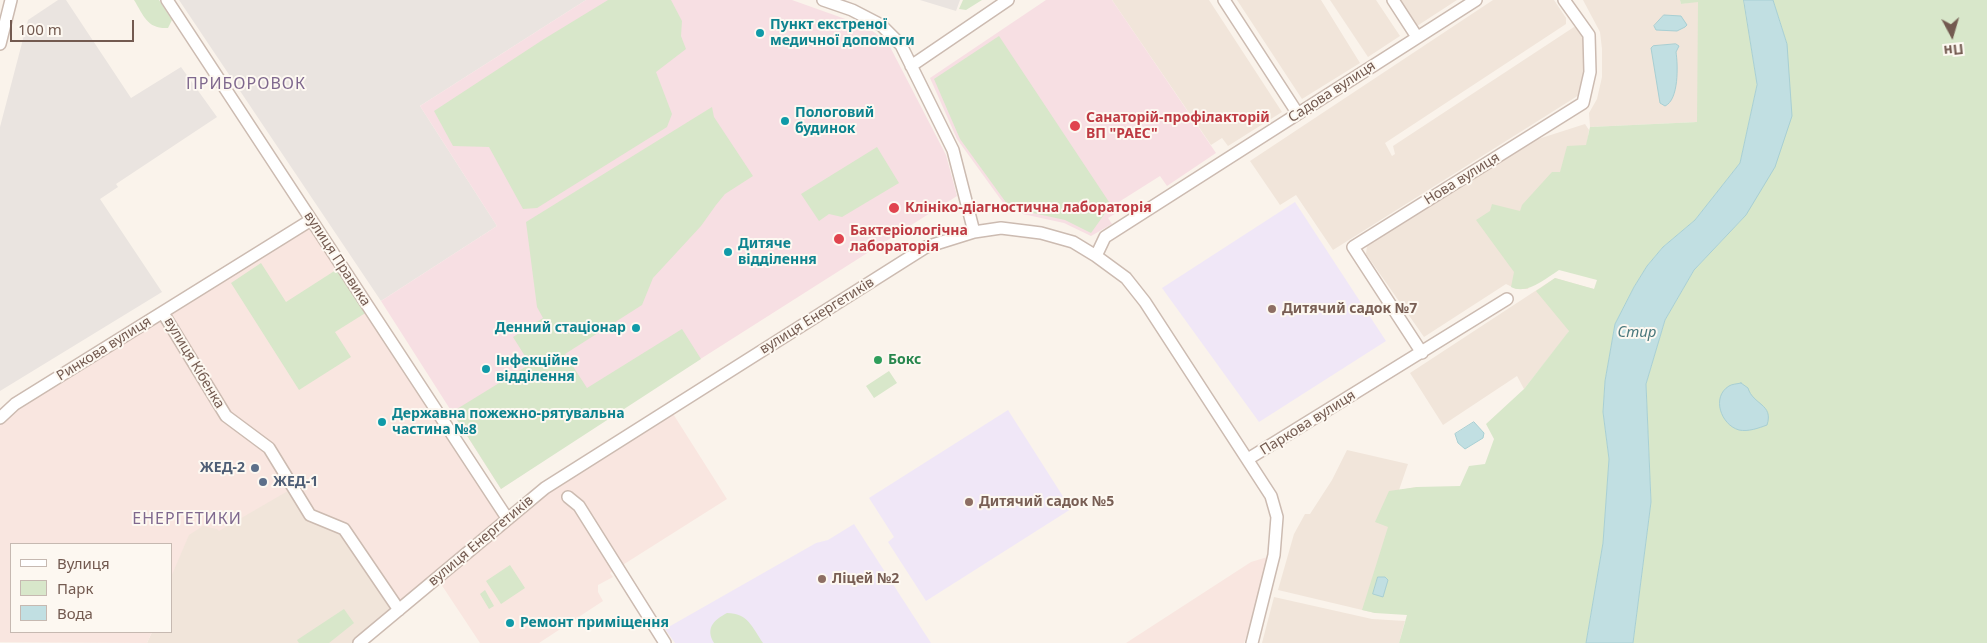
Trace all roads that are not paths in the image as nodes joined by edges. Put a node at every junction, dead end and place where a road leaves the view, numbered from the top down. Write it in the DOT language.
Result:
graph roads {
  1 [pos="11,0"];
  2 [pos="167,0"];
  3 [pos="823,0"];
  4 [pos="1008,0"];
  5 [pos="1224,0"];
  6 [pos="1393,0"];
  7 [pos="1476,0"];
  8 [pos="1564,0"];
  9 [pos="1417,37"];
  10 [pos="0,44"];
  11 [pos="911,66"];
  12 [pos="1298,114"];
  13 [pos="311,220"];
  14 [pos="974,232"];
  15 [pos="1096,256"];
  16 [pos="1507,299"];
  17 [pos="164,313"];
  18 [pos="1422,353"];
  19 [pos="0,418"];
  20 [pos="1248,459"];
  21 [pos="507,518"];
  22 [pos="399,610"];
  23 [pos="359,643"];
  24 [pos="658,643"];
  25 [pos="665,643"];
  26 [pos="1252,643"];
  1 -- 10 [label="street"];
  2 -- 13 [label="street, вулиця Правика"];
  3 -- 11 [label="street"];
  4 -- 11 [label="street"];
  5 -- 12 [label="street"];
  6 -- 9 [label="street"];
  7 -- 9 [label="street, Садова вулиця"];
  8 -- 18 [label="street, Нова вулиця"];
  9 -- 12 [label="street, Садова вулиця"];
  11 -- 14 [label="street"];
  12 -- 15 [label="street, Садова вулиця"];
  13 -- 17 [label="street, Ринкова вулиця"];
  13 -- 21 [label="street, вулиця Правика"];
  14 -- 15 [label="street, вулиця Енергетиків"];
  14 -- 21 [label="street, вулиця Енергетиків"];
  15 -- 20 [label="street, вулиця Енергетиків"];
  16 -- 18 [label="street, Паркова вулиця"];
  17 -- 19 [label="street, Ринкова вулиця"];
  17 -- 22 [label="street, вулиця Кібенка"];
  18 -- 20 [label="street, Паркова вулиця"];
  20 -- 26 [label="street, Паркова вулиця"];
  21 -- 22 [label="street, вулиця Енергетиків"];
  22 -- 23 [label="street, вулиця Енергетиків"];
  24 -- 25 [label="street"];
}
